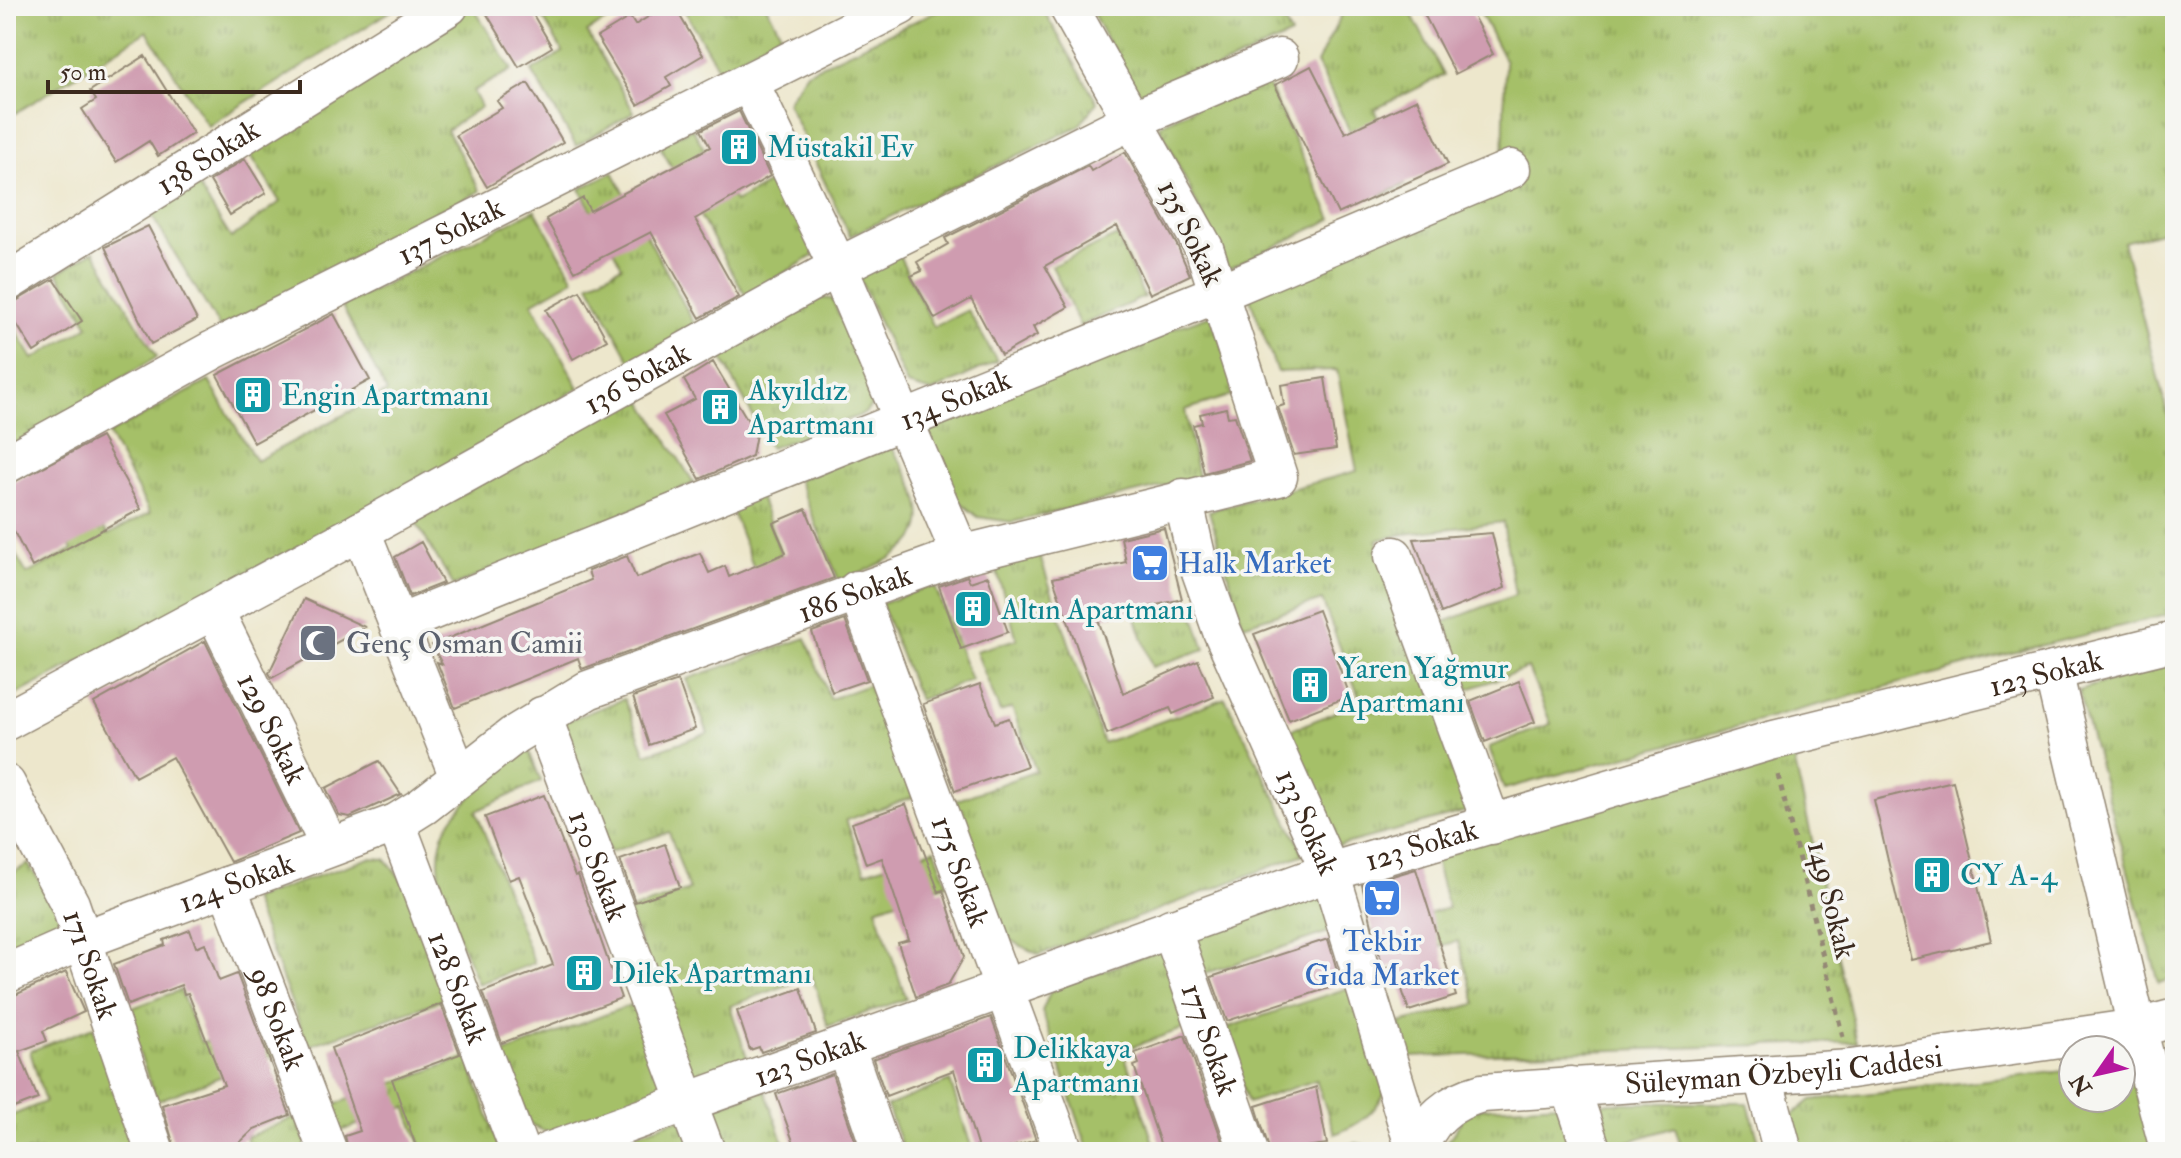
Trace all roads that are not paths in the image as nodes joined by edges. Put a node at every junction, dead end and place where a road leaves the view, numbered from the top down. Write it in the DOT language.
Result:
graph roads {
  1 [pos="449,6"];
  2 [pos="900,6"];
  3 [pos="1068,6"];
  4 [pos="1279,58"];
  5 [pos="750,84"];
  6 [pos="1132,120"];
  7 [pos="1511,169"];
  8 [pos="838,267"];
  9 [pos="6,283"];
  10 [pos="1221,292"];
  11 [pos="904,418"];
  12 [pos="6,464"];
  13 [pos="1278,477"];
  14 [pos="1183,498"];
  15 [pos="361,531"];
  16 [pos="961,555"];
  17 [pos="1394,556"];
  18 [pos="857,590"];
  19 [pos="214,610"];
  20 [pos="399,624"];
  21 [pos="2175,641"];
  22 [pos="2053,671"];
  23 [pos="542,716"];
  24 [pos="6,721"];
  25 [pos="459,777"];
  26 [pos="6,784"];
  27 [pos="396,823"];
  28 [pos="1492,825"];
  29 [pos="330,847"];
  30 [pos="1330,872"];
  31 [pos="227,886"];
  32 [pos="1171,928"];
  33 [pos="83,940"];
  34 [pos="6,974"];
  35 [pos="1004,988"];
  36 [pos="2175,1018"];
  37 [pos="2137,1028"];
  38 [pos="846,1048"];
  39 [pos="1763,1077"];
  40 [pos="1570,1086"];
  41 [pos="687,1102"];
  42 [pos="155,1152"];
  43 [pos="328,1152"];
  44 [pos="520,1152"];
  45 [pos="548,1152"];
  46 [pos="706,1152"];
  47 [pos="882,1152"];
  48 [pos="1064,1152"];
  49 [pos="1249,1152"];
  50 [pos="1417,1152"];
  51 [pos="1592,1152"];
  52 [pos="1783,1152"];
  53 [pos="2170,1152"];
  1 -- 9 [label="street, 138 Sokak"];
  2 -- 5 [label="street, 137 Sokak"];
  3 -- 6 [label="street, 135 Sokak"];
  4 -- 6 [label="street, 136 Sokak"];
  5 -- 8 [label="street"];
  5 -- 12 [label="street, 137 Sokak"];
  6 -- 8 [label="street, 136 Sokak"];
  6 -- 10 [label="street, 135 Sokak"];
  7 -- 10 [label="street, 134 Sokak"];
  8 -- 11 [label="street"];
  8 -- 15 [label="street, 136 Sokak"];
  10 -- 11 [label="street, 134 Sokak"];
  10 -- 13 [label="street, 135 Sokak"];
  11 -- 16 [label="street"];
  11 -- 20 [label="street, 134 Sokak"];
  13 -- 14 [label="street, 186 Sokak"];
  14 -- 16 [label="street, 186 Sokak"];
  14 -- 30 [label="street, 133 Sokak"];
  15 -- 19 [label="street, 136 Sokak"];
  15 -- 20 [label="street"];
  16 -- 18 [label="street, 186 Sokak"];
  17 -- 28 [label="street"];
  18 -- 23 [label="street, 186 Sokak"];
  18 -- 35 [label="street, 175 Sokak"];
  19 -- 24 [label="street, 136 Sokak"];
  19 -- 29 [label="street, 129 Sokak"];
  20 -- 25 [label="street"];
  21 -- 22 [label="street, 123 Sokak"];
  22 -- 28 [label="street, 123 Sokak"];
  22 -- 37 [label="street"];
  23 -- 25 [label="street, 186 Sokak"];
  23 -- 41 [label="street, 130 Sokak"];
  25 -- 27 [label="street, 124 Sokak"];
  26 -- 33 [label="street, 171 Sokak"];
  27 -- 29 [label="street, 124 Sokak"];
  27 -- 44 [label="street, 128 Sokak"];
  28 -- 30 [label="street, 123 Sokak"];
  29 -- 31 [label="street, 124 Sokak"];
  30 -- 32 [label="street, 123 Sokak"];
  30 -- 50 [label="street, 133 Sokak"];
  31 -- 33 [label="street, 124 Sokak"];
  31 -- 43 [label="street, 98 Sokak"];
  32 -- 35 [label="street, 123 Sokak"];
  32 -- 49 [label="street, 177 Sokak"];
  33 -- 34 [label="street, 124 Sokak"];
  33 -- 42 [label="street, 171 Sokak"];
  35 -- 38 [label="street, 123 Sokak"];
  35 -- 48 [label="street, 175 Sokak"];
  36 -- 37 [label="street, Süleyman Özbeyli Caddesi"];
  37 -- 39 [label="street, Süleyman Özbeyli Caddesi"];
  37 -- 53 [label="street"];
  38 -- 41 [label="street, 123 Sokak"];
  38 -- 47 [label="street"];
  39 -- 40 [label="street, Süleyman Özbeyli Caddesi"];
  39 -- 52 [label="street"];
  40 -- 50 [label="street, Süleyman Özbeyli Caddesi"];
  40 -- 51 [label="street"];
  41 -- 45 [label="street, 123 Sokak"];
  41 -- 46 [label="street, 130 Sokak"];
}
